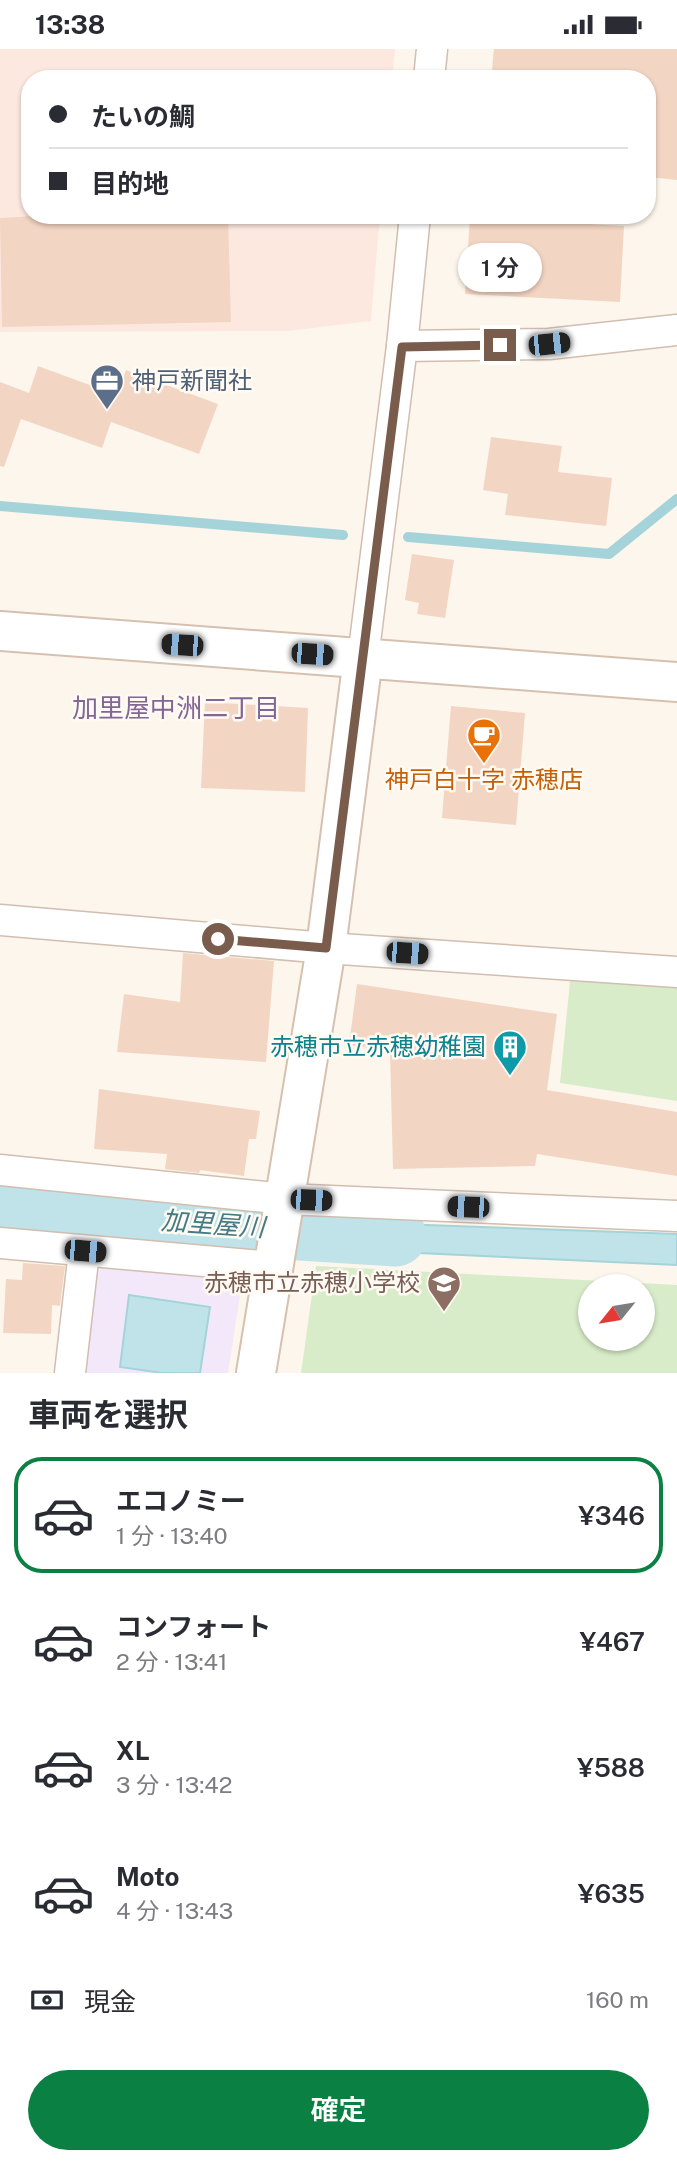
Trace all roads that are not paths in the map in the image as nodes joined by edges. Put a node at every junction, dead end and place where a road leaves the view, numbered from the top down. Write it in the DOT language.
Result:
graph roads {
  1 [pos="432,49"];
  2 [pos="430,70"];
  3 [pos="414,224"];
  4 [pos="677,330"];
  5 [pos="402,347"];
  6 [pos="0,631"];
  7 [pos="363,658"];
  8 [pos="677,682"];
  9 [pos="0,920"];
  10 [pos="326,948"];
  11 [pos="677,972"];
  12 [pos="0,1170"];
  13 [pos="284,1206"];
  14 [pos="677,1216"];
  15 [pos="0,1243"];
  16 [pos="85,1251"];
  17 [pos="274,1261"];
  18 [pos="70,1373"];
  19 [pos="256,1373"];
  1 -- 2 [label="street"];
  3 -- 5 [label="street"];
  4 -- 5 [label="street"];
  5 -- 7 [label="street"];
  6 -- 7 [label="street"];
  7 -- 8 [label="street"];
  7 -- 10 [label="street"];
  9 -- 10 [label="street"];
  10 -- 11 [label="street"];
  10 -- 13 [label="street"];
  12 -- 13 [label="street"];
  13 -- 14 [label="street"];
  13 -- 17 [label="street"];
  15 -- 16 [label="street"];
  16 -- 17 [label="street"];
  16 -- 18 [label="street"];
  17 -- 19 [label="street"];
}
